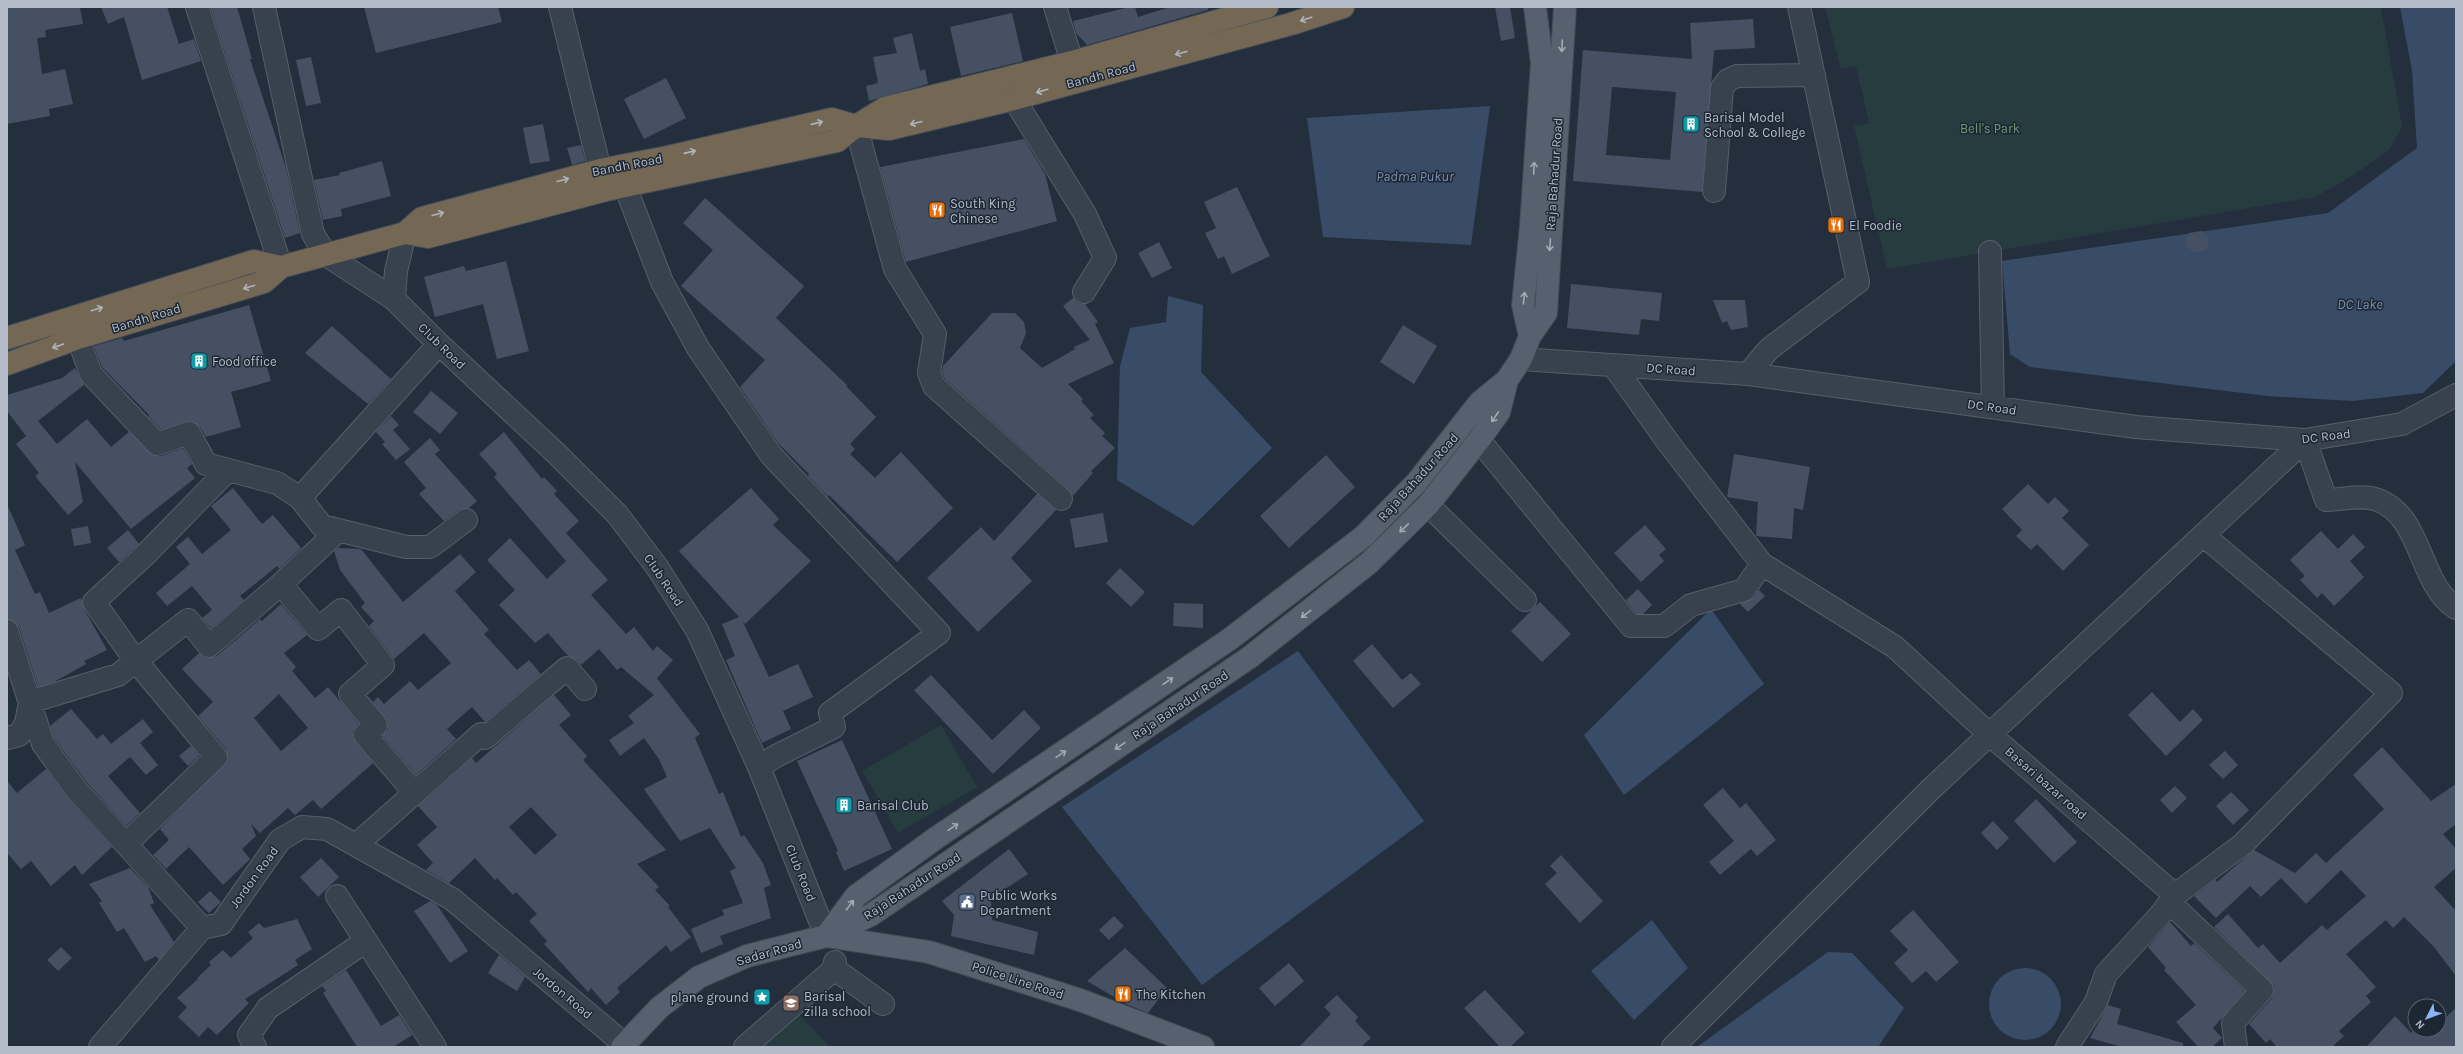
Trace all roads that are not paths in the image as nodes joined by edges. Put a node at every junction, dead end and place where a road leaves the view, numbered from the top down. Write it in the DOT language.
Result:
graph roads {
  1 [pos="197,7"];
  2 [pos="264,7"];
  3 [pos="560,7"];
  4 [pos="1055,7"];
  5 [pos="1267,7"];
  6 [pos="1343,7"];
  7 [pos="1535,7"];
  8 [pos="1565,7"];
  9 [pos="1799,7"];
  10 [pos="1072,62"];
  11 [pos="1814,75"];
  12 [pos="1014,99"];
  13 [pos="856,126"];
  14 [pos="600,170"];
  15 [pos="625,186"];
  16 [pos="1714,191"];
  17 [pos="405,233"];
  18 [pos="1990,252"];
  19 [pos="326,255"];
  20 [pos="281,266"];
  21 [pos="1084,292"];
  22 [pos="394,299"];
  23 [pos="1530,336"];
  24 [pos="7,338"];
  25 [pos="78,338"];
  26 [pos="439,344"];
  27 [pos="1521,359"];
  28 [pos="7,364"];
  29 [pos="1613,365"];
  30 [pos="1748,374"];
  31 [pos="1507,380"];
  32 [pos="2456,396"];
  33 [pos="1993,407"];
  34 [pos="1479,440"];
  35 [pos="2305,440"];
  36 [pos="228,470"];
  37 [pos="300,498"];
  38 [pos="1061,499"];
  39 [pos="1428,505"];
  40 [pos="466,520"];
  41 [pos="338,530"];
  42 [pos="2203,535"];
  43 [pos="1762,564"];
  44 [pos="281,584"];
  45 [pos="1525,600"];
  46 [pos="2456,608"];
  47 [pos="7,631"];
  48 [pos="136,661"];
  49 [pos="585,689"];
  50 [pos="30,702"];
  51 [pos="1989,734"];
  52 [pos="7,738"];
  53 [pos="759,767"];
  54 [pos="415,793"];
  55 [pos="126,844"];
  56 [pos="356,845"];
  57 [pos="337,896"];
  58 [pos="2172,899"];
  59 [pos="202,928"];
  60 [pos="826,936"];
  61 [pos="366,941"];
  62 [pos="832,969"];
  63 [pos="859,999"];
  64 [pos="883,1004"];
  65 [pos="623,1045"];
  66 [pos="100,1047"];
  67 [pos="255,1047"];
  68 [pos="435,1047"];
  69 [pos="745,1047"];
  70 [pos="1203,1047"];
  71 [pos="1673,1047"];
  72 [pos="2067,1047"];
  73 [pos="2236,1047"];
  1 -- 20 [label="street"];
  2 -- 19 [label="street"];
  3 -- 14 [label="street"];
  4 -- 10 [label="street"];
  5 -- 10 [label="highway, Bandh Road"];
  6 -- 12 [label="highway, Bandh Road, one-way"];
  23 -- 7 [label="main road, Raja Bahadur Road, one-way"];
  8 -- 23 [label="main road, Raja Bahadur Road, one-way"];
  9 -- 11 [label="street"];
  10 -- 13 [label="highway, Bandh Road"];
  11 -- 16 [label="street"];
  11 -- 30 [label="street"];
  12 -- 13 [label="highway, Bandh Road, one-way"];
  12 -- 21 [label="street"];
  14 -- 13 [label="highway, Bandh Road, one-way"];
  13 -- 15 [label="highway, Bandh Road"];
  13 -- 38 [label="street"];
  17 -- 14 [label="highway, Bandh Road, one-way"];
  15 -- 17 [label="highway, Bandh Road"];
  15 -- 53 [label="street"];
  17 -- 19 [label="highway, Bandh Road"];
  17 -- 22 [label="street"];
  18 -- 33 [label="street"];
  19 -- 20 [label="highway, Bandh Road"];
  19 -- 22 [label="street, Club Road"];
  24 -- 20 [label="highway, Bandh Road, one-way"];
  20 -- 25 [label="highway, Bandh Road, one-way"];
  22 -- 26 [label="street, Club Road"];
  23 -- 27 [label="main road, Raja Bahadur Road"];
  25 -- 28 [label="highway, Bandh Road, one-way"];
  25 -- 36 [label="street"];
  26 -- 37 [label="street"];
  26 -- 53 [label="street, Club Road"];
  27 -- 29 [label="street, DC Road"];
  27 -- 31 [label="main road, Raja Bahadur Road"];
  29 -- 30 [label="street, DC Road"];
  29 -- 43 [label="street"];
  30 -- 33 [label="street, DC Road"];
  31 -- 34 [label="main road, Raja Bahadur Road, one-way"];
  60 -- 31 [label="main road, Raja Bahadur Road, one-way"];
  32 -- 35 [label="street, DC Road"];
  33 -- 35 [label="street, DC Road"];
  34 -- 39 [label="main road, Raja Bahadur Road"];
  34 -- 43 [label="street"];
  35 -- 42 [label="street"];
  35 -- 46 [label="street"];
  36 -- 37 [label="street"];
  36 -- 48 [label="street"];
  37 -- 41 [label="street"];
  39 -- 45 [label="street"];
  39 -- 60 [label="main road, Raja Bahadur Road, one-way"];
  40 -- 41 [label="street"];
  41 -- 44 [label="street"];
  42 -- 51 [label="street"];
  42 -- 58 [label="street"];
  43 -- 51 [label="street, Basari bazar road"];
  44 -- 48 [label="street"];
  44 -- 54 [label="street"];
  47 -- 50 [label="street"];
  48 -- 50 [label="street"];
  48 -- 55 [label="street"];
  49 -- 54 [label="street"];
  50 -- 52 [label="street"];
  50 -- 55 [label="street"];
  51 -- 58 [label="street, Basari bazar road"];
  51 -- 71 [label="street"];
  53 -- 60 [label="street, Club Road"];
  54 -- 56 [label="street"];
  55 -- 59 [label="street"];
  56 -- 59 [label="street, Jordon Road"];
  56 -- 65 [label="street, Jordon Road"];
  57 -- 61 [label="street"];
  58 -- 72 [label="street"];
  58 -- 73 [label="street, Basari bazar road"];
  59 -- 66 [label="street"];
  60 -- 65 [label="main road, Sadar Road"];
  60 -- 70 [label="main road, Police Line Road"];
  61 -- 67 [label="street"];
  61 -- 68 [label="street"];
  62 -- 63 [label="street"];
  62 -- 64 [label="street"];
  62 -- 69 [label="street"];
}
